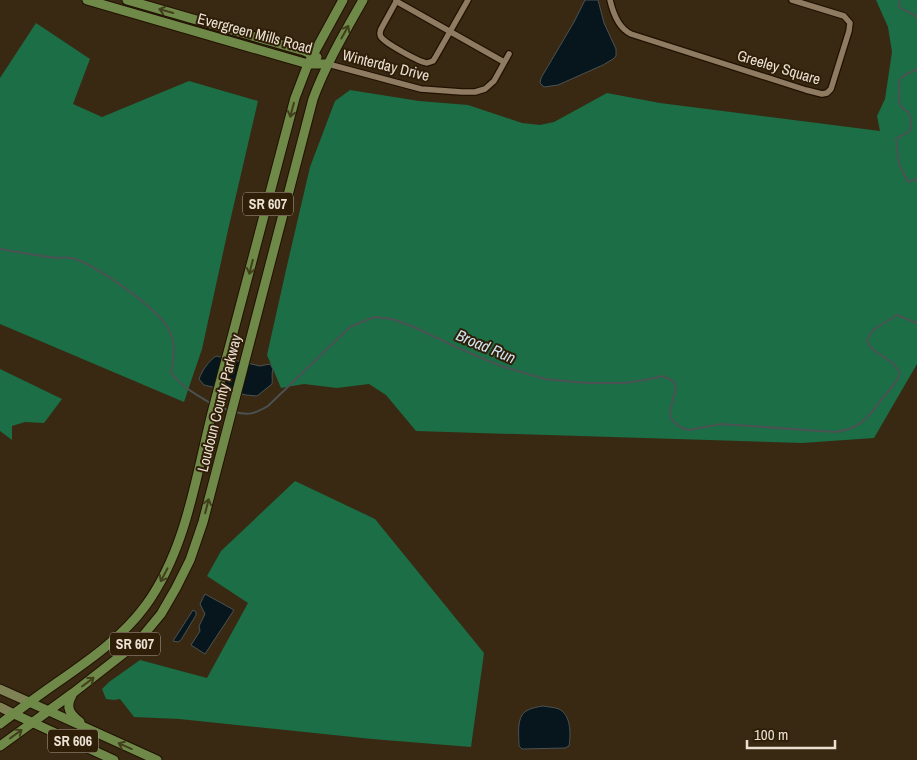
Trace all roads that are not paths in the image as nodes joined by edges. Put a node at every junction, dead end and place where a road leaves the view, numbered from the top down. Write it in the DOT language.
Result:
graph roads {
  1 [pos="87,0"];
  2 [pos="126,0"];
  3 [pos="343,0"];
  4 [pos="363,0"];
  5 [pos="397,0"];
  6 [pos="468,0"];
  7 [pos="610,0"];
  8 [pos="792,0"];
  9 [pos="450,32"];
  10 [pos="313,54"];
  11 [pos="509,54"];
  12 [pos="504,62"];
  13 [pos="308,64"];
  14 [pos="328,64"];
  15 [pos="0,689"];
  16 [pos="73,693"];
  17 [pos="29,702"];
  18 [pos="0,707"];
  19 [pos="48,711"];
  20 [pos="14,714"];
  21 [pos="32,722"];
  22 [pos="0,724"];
  23 [pos="92,731"];
  24 [pos="0,746"];
  25 [pos="114,760"];
  26 [pos="157,760"];
  1 -- 13 [label="main road, Evergreen Mills Road"];
  10 -- 2 [label="main road, Evergreen Mills Road, one-way"];
  3 -- 10 [label="main road, Loudoun County Parkway / SR 607"];
  14 -- 4 [label="main road, Loudoun County Parkway / SR 607, one-way"];
  5 -- 9 [label="street"];
  5 -- 9 [label="street"];
  6 -- 9 [label="street"];
  7 -- 8 [label="street, Greeley Square"];
  9 -- 12 [label="street"];
  10 -- 13 [label="main road, Loudoun County Parkway / SR 607"];
  10 -- 14 [label="main road, Evergreen Mills Road"];
  11 -- 12 [label="street, Winterday Drive"];
  12 -- 14 [label="street, Winterday Drive"];
  13 -- 14 [label="main road, Evergreen Mills Road"];
  13 -- 17 [label="main road, Loudoun County Parkway / SR 607, one-way"];
  16 -- 14 [label="main road, Loudoun County Parkway / SR 607, one-way"];
  15 -- 17 [label="main road"];
  16 -- 19 [label="main road, Loudoun County Parkway / SR 607"];
  16 -- 23 [label="main road"];
  17 -- 19 [label="main road, SR 606"];
  17 -- 20 [label="main road, Loudoun County Parkway / SR 607"];
  18 -- 20 [label="main road"];
  19 -- 21 [label="main road, Loudoun County Parkway / SR 606"];
  19 -- 23 [label="main road, SR 606"];
  20 -- 21 [label="main road, SR 606"];
  20 -- 22 [label="main road, Loudoun County Parkway"];
  24 -- 21 [label="main road, Loudoun County Parkway / SR 606, one-way"];
  21 -- 25 [label="main road, SR 606"];
  26 -- 23 [label="main road, SR 606, one-way"];
}
